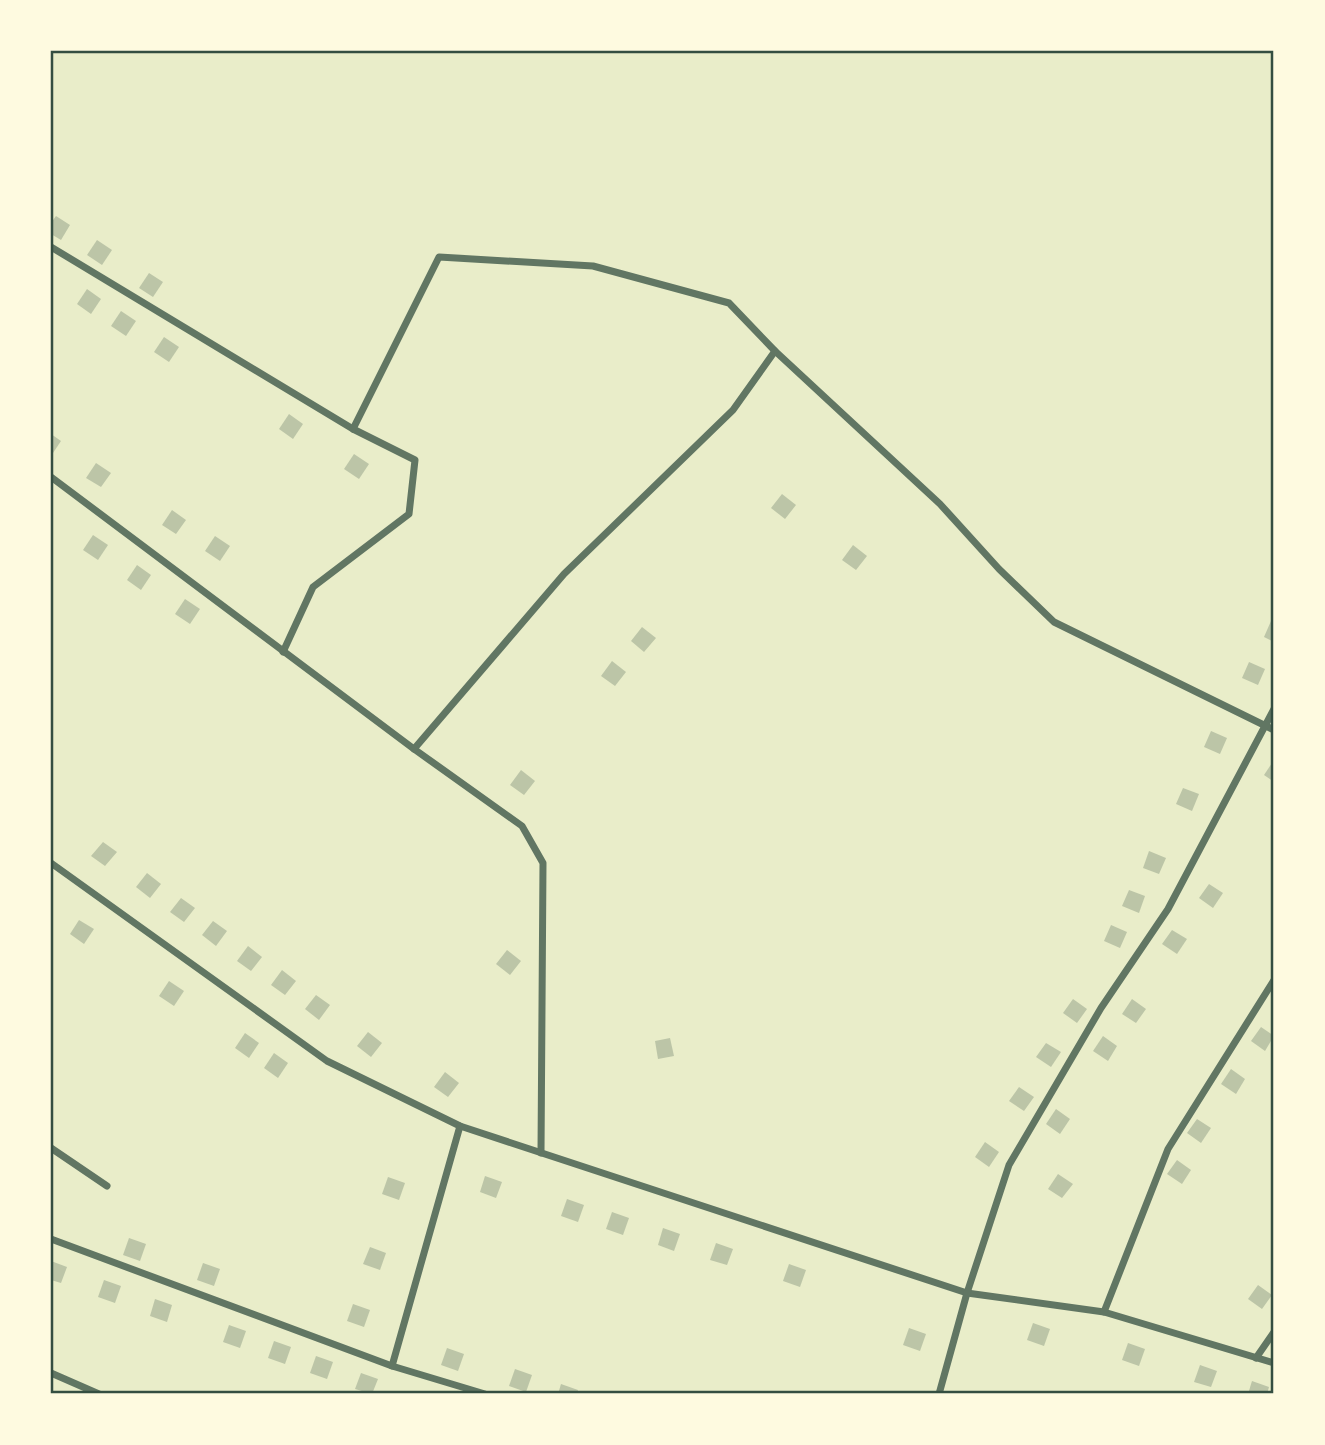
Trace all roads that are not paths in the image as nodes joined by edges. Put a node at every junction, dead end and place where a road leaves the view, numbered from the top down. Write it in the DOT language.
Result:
graph roads {
  1 [pos="51,247"];
  2 [pos="775,351"];
  3 [pos="353,429"];
  4 [pos="51,477"];
  5 [pos="283,652"];
  6 [pos="1274,709"];
  7 [pos="1266,725"];
  8 [pos="1274,730"];
  9 [pos="414,750"];
  10 [pos="51,863"];
  11 [pos="1274,980"];
  12 [pos="460,1126"];
  13 [pos="51,1148"];
  14 [pos="541,1153"];
  15 [pos="107,1186"];
  16 [pos="51,1238"];
  17 [pos="967,1293"];
  18 [pos="1104,1312"];
  19 [pos="1274,1332"];
  20 [pos="1256,1358"];
  21 [pos="1274,1363"];
  22 [pos="392,1366"];
  23 [pos="51,1373"];
  24 [pos="99,1394"];
  25 [pos="485,1394"];
  26 [pos="939,1394"];
  1 -- 3 [label="street"];
  2 -- 3 [label="street"];
  2 -- 7 [label="street"];
  2 -- 9 [label="street"];
  3 -- 5 [label="street"];
  4 -- 5 [label="street"];
  5 -- 9 [label="street"];
  6 -- 7 [label="street"];
  7 -- 8 [label="street"];
  7 -- 17 [label="street"];
  9 -- 14 [label="street"];
  10 -- 12 [label="street"];
  11 -- 18 [label="street"];
  12 -- 14 [label="street"];
  12 -- 22 [label="street"];
  13 -- 15 [label="street"];
  14 -- 17 [label="street"];
  16 -- 22 [label="street"];
  17 -- 18 [label="street"];
  17 -- 26 [label="street"];
  18 -- 20 [label="street"];
  19 -- 20 [label="street"];
  20 -- 21 [label="street"];
  22 -- 25 [label="street"];
  23 -- 24 [label="street"];
}
